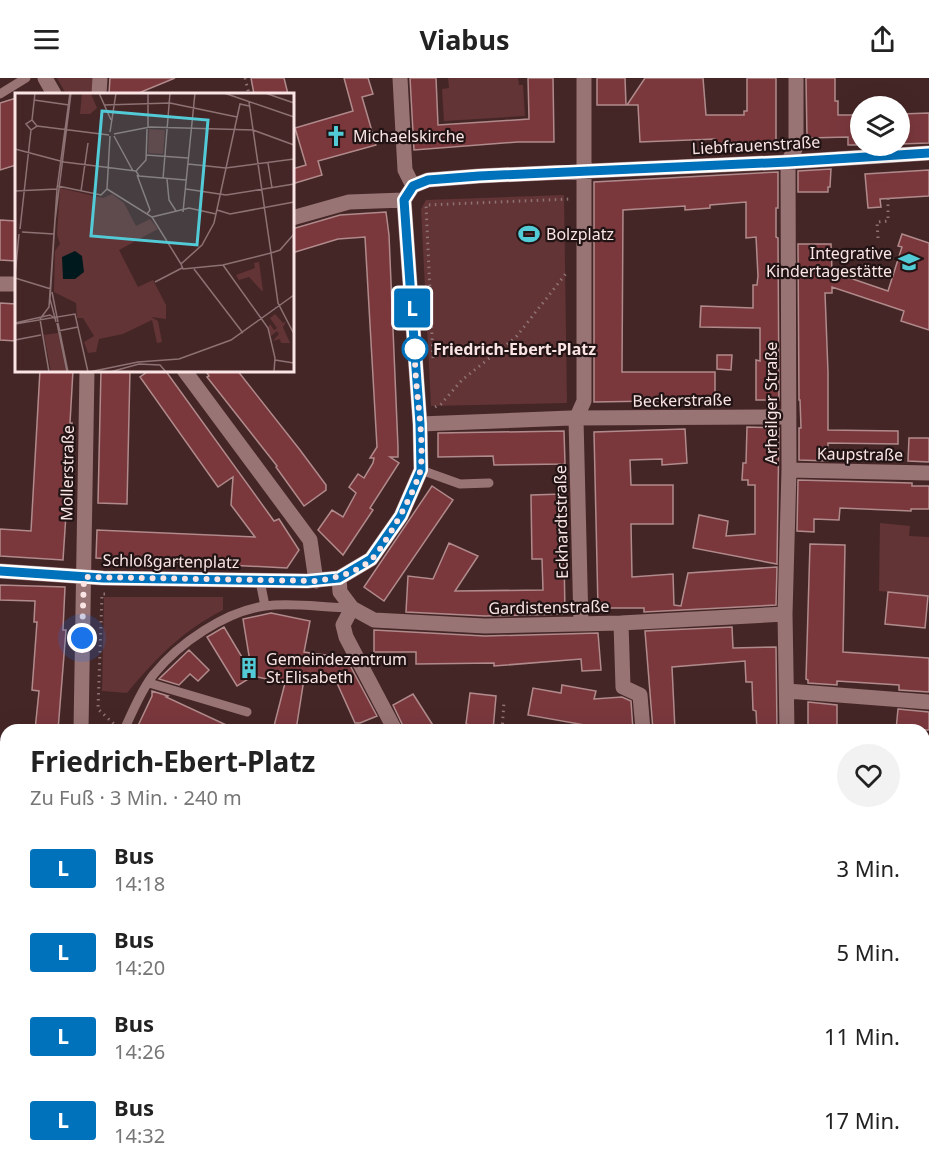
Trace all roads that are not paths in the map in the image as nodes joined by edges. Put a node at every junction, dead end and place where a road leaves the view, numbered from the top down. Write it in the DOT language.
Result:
graph roads {
  1 [pos="26,78"];
  2 [pos="45,78"];
  3 [pos="100,78"];
  4 [pos="400,78"];
  5 [pos="584,78"];
  6 [pos="796,78"];
  7 [pos="53,93"];
  8 [pos="99,93"];
  9 [pos="0,94"];
  10 [pos="929,153"];
  11 [pos="788,162"];
  12 [pos="579,172"];
  13 [pos="413,186"];
  14 [pos="404,200"];
  15 [pos="294,217"];
  16 [pos="87,372"];
  17 [pos="185,372"];
  18 [pos="789,417"];
  19 [pos="576,419"];
  20 [pos="420,424"];
  21 [pos="421,470"];
  22 [pos="789,470"];
  23 [pos="929,473"];
  24 [pos="489,483"];
  25 [pos="0,571"];
  26 [pos="84,577"];
  27 [pos="339,578"];
  28 [pos="260,581"];
  29 [pos="316,581"];
  30 [pos="265,606"];
  31 [pos="352,608"];
  32 [pos="785,614"];
  33 [pos="621,623"];
  34 [pos="581,624"];
  35 [pos="148,683"];
  36 [pos="787,691"];
  37 [pos="929,702"];
  38 [pos="247,712"];
  39 [pos="81,724"];
  40 [pos="125,724"];
  41 [pos="392,724"];
  42 [pos="642,724"];
  43 [pos="787,724"];
  1 -- 9 [label="lane"];
  2 -- 7 [label="street"];
  3 -- 8 [label="street"];
  4 -- 13 [label="street"];
  5 -- 12 [label="street"];
  6 -- 11 [label="street, Arheilger Straße"];
  10 -- 11 [label="street, Liebfrauenstraße"];
  11 -- 12 [label="street, Liebfrauenstraße"];
  11 -- 18 [label="street, Arheilger Straße"];
  12 -- 13 [label="street"];
  12 -- 19 [label="street"];
  13 -- 14 [label="street"];
  14 -- 15 [label="street"];
  14 -- 20 [label="street"];
  16 -- 26 [label="street, Mollerstraße"];
  17 -- 29 [label="street"];
  18 -- 19 [label="street, Beckerstraße"];
  18 -- 22 [label="street, Arheilger Straße"];
  19 -- 20 [label="street"];
  19 -- 34 [label="street, Eckhardtstraße"];
  20 -- 21 [label="street"];
  21 -- 24 [label="lane"];
  21 -- 27 [label="street"];
  22 -- 23 [label="street, Kaupstraße"];
  22 -- 32 [label="street, Arheilger Straße"];
  25 -- 26 [label="street"];
  26 -- 28 [label="street, Schloßgartenplatz"];
  26 -- 39 [label="street, Schloßgartenplatz"];
  27 -- 29 [label="street, Schloßgartenplatz"];
  27 -- 31 [label="street"];
  28 -- 29 [label="street, Schloßgartenplatz"];
  28 -- 30 [label="lane"];
  30 -- 31 [label="lane"];
  30 -- 35 [label="lane"];
  31 -- 34 [label="street, Gardistenstraße"];
  31 -- 41 [label="street"];
  32 -- 33 [label="street, Gardistenstraße"];
  32 -- 36 [label="street, Arheilger Straße"];
  33 -- 34 [label="street, Gardistenstraße"];
  33 -- 42 [label="street"];
  35 -- 38 [label="lane"];
  35 -- 40 [label="lane"];
  36 -- 37 [label="street"];
  36 -- 43 [label="street, Arheilger Straße"];
}
